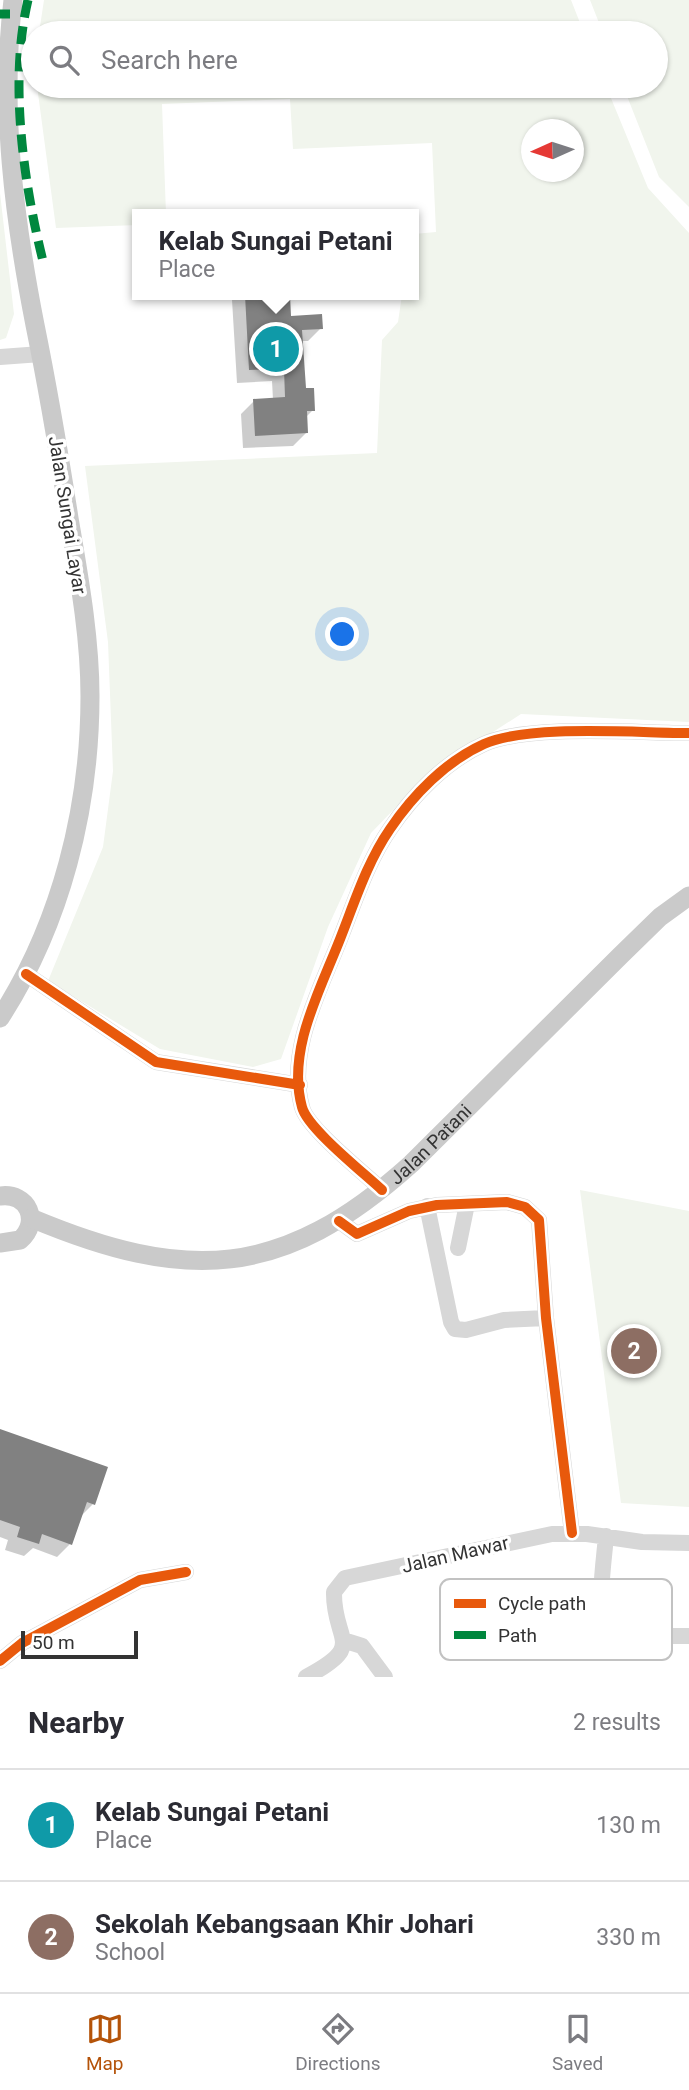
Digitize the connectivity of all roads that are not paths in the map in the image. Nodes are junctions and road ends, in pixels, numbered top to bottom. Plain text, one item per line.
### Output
1 (13, 0) edge
2 (41, 354) junction
3 (0, 357) edge
4 (689, 733) edge
5 (689, 896) edge
6 (26, 974) junction
7 (0, 1018) edge
8 (300, 1085) junction
9 (382, 1190) junction
10 (1, 1194) edge
11 (467, 1205) junction
12 (427, 1206) junction
13 (31, 1218) junction
14 (339, 1221) junction
15 (0, 1243) edge
16 (458, 1248) dead end
17 (546, 1318) junction
18 (572, 1533) junction
19 (606, 1536) junction
20 (689, 1543) edge
21 (186, 1572) dead end
22 (604, 1579) edge
23 (344, 1640) junction
24 (0, 1661) edge
25 (306, 1677) edge
26 (385, 1677) edge

1 - 2 main road, Jalan Sungai Layar
2 - 3 street
2 - 6 main road, Jalan Sungai Layar
4 - 8 street
5 - 9 main road, Jalan Patani
6 - 7 main road, Jalan Sungai Layar
6 - 8 street
8 - 9 street
9 - 14 main road, Jalan Patani
10 - 13 main road
11 - 12 street
11 - 16 street
11 - 17 street
12 - 14 street
12 - 17 street
13 - 14 main road, Jalan Patani
13 - 15 main road
17 - 18 street
18 - 19 street, Jalan Mawar
18 - 23 street, Jalan Mawar
19 - 20 street, Jalan Mawar
19 - 22 street
21 - 24 street
23 - 25 street
23 - 26 street

